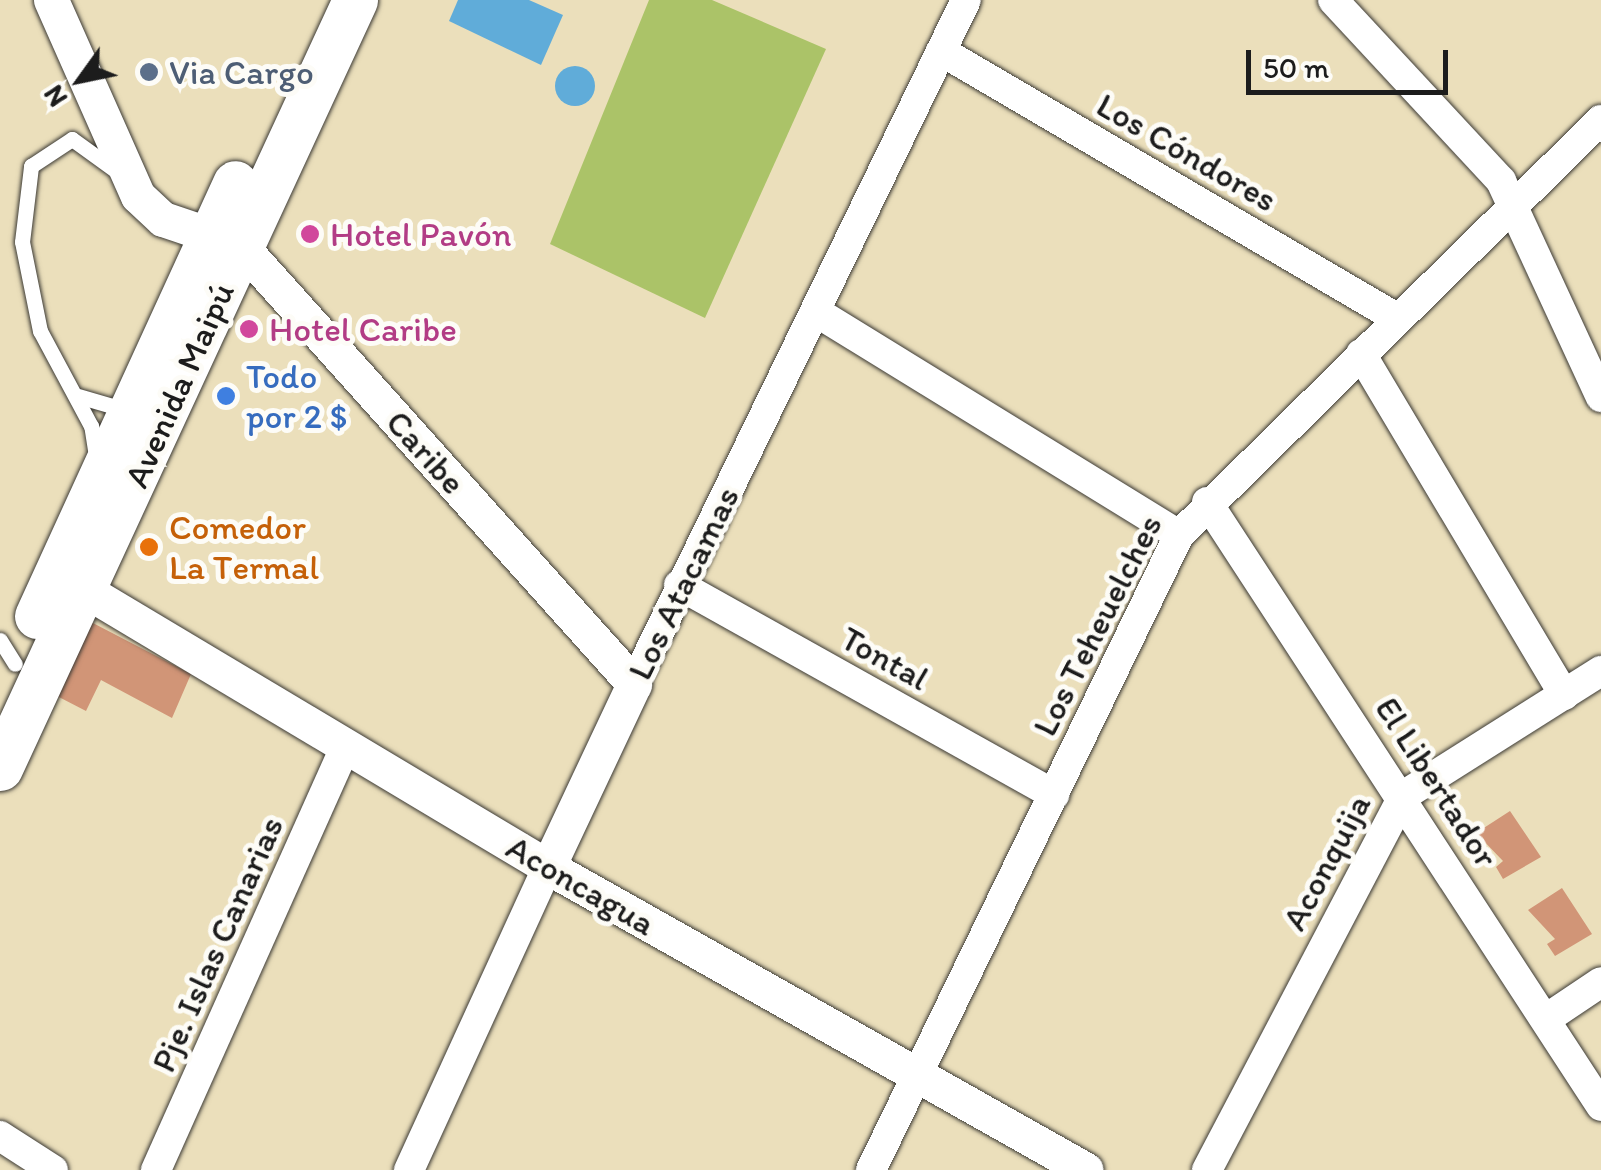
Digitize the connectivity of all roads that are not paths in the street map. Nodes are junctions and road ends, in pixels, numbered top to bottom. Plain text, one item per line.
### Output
1 (50, 0) edge
2 (320, 0) edge
3 (355, 0) edge
4 (966, 0) edge
5 (1333, 0) edge
6 (941, 52) junction
7 (1601, 120) edge
8 (122, 175) junction
9 (1510, 209) junction
10 (225, 240) junction
11 (818, 313) junction
12 (1395, 317) junction
13 (1361, 354) junction
14 (75, 393) junction
15 (1601, 397) edge
16 (174, 398) junction
17 (128, 409) junction
18 (94, 490) junction
19 (1207, 502) junction
20 (1179, 536) junction
21 (679, 585) junction
22 (84, 589) junction
23 (5, 667) edge
24 (1601, 672) edge
25 (634, 684) junction
26 (1564, 694) junction
27 (346, 748) junction
28 (0, 768) edge
29 (1054, 795) junction
30 (1403, 796) junction
31 (548, 866) junction
32 (1601, 982) edge
33 (1546, 1019) junction
34 (916, 1076) junction
35 (1601, 1106) edge
36 (0, 1136) edge
37 (53, 1170) edge
38 (156, 1170) edge
39 (410, 1170) edge
40 (871, 1170) edge
41 (1086, 1170) edge
42 (1207, 1170) edge

1 - 8 street
2 - 10 main road, Avenida Maipú
3 - 10 main road, Avenida Maipú
4 - 6 street, Los Atacamas
5 - 9 street
6 - 11 street, Los Atacamas
6 - 12 street, Los Cóndores
7 - 9 street, Los Teheuelches
8 - 10 street
8 - 14 lane
9 - 12 street, Los Teheuelches
9 - 15 street
10 - 16 main road, Avenida Maipú
10 - 17 main road, Avenida Maipú
10 - 25 street, Caribe
11 - 20 street
11 - 21 street, Los Atacamas
12 - 13 street, Los Teheuelches
13 - 19 street, Los Teheuelches
13 - 26 street
14 - 17 lane
14 - 18 lane
16 - 17 lane
16 - 22 main road, Avenida Maipú
17 - 18 main road, Avenida Maipú
18 - 23 main road, Avenida Maipú
19 - 20 street, Los Teheuelches
19 - 30 street, El Libertador
20 - 29 street, Los Teheuelches
21 - 25 street, Los Atacamas
21 - 29 street, Tontal
22 - 27 street, Aconcagua
22 - 28 main road, Avenida Maipú
24 - 26 street, Aconquija
25 - 31 street, Los Atacamas
26 - 30 street, Aconquija
27 - 31 street, Aconcagua
27 - 38 street, Pje. Islas Canarias
29 - 34 street, Los Teheuelches
30 - 33 street, El Libertador
30 - 42 street, Aconquija
31 - 34 street, Aconcagua
31 - 39 street, Los Atacamas
32 - 33 street
33 - 35 street, El Libertador
34 - 40 street, Los Teheuelches
34 - 41 street, Aconcagua
36 - 37 street

